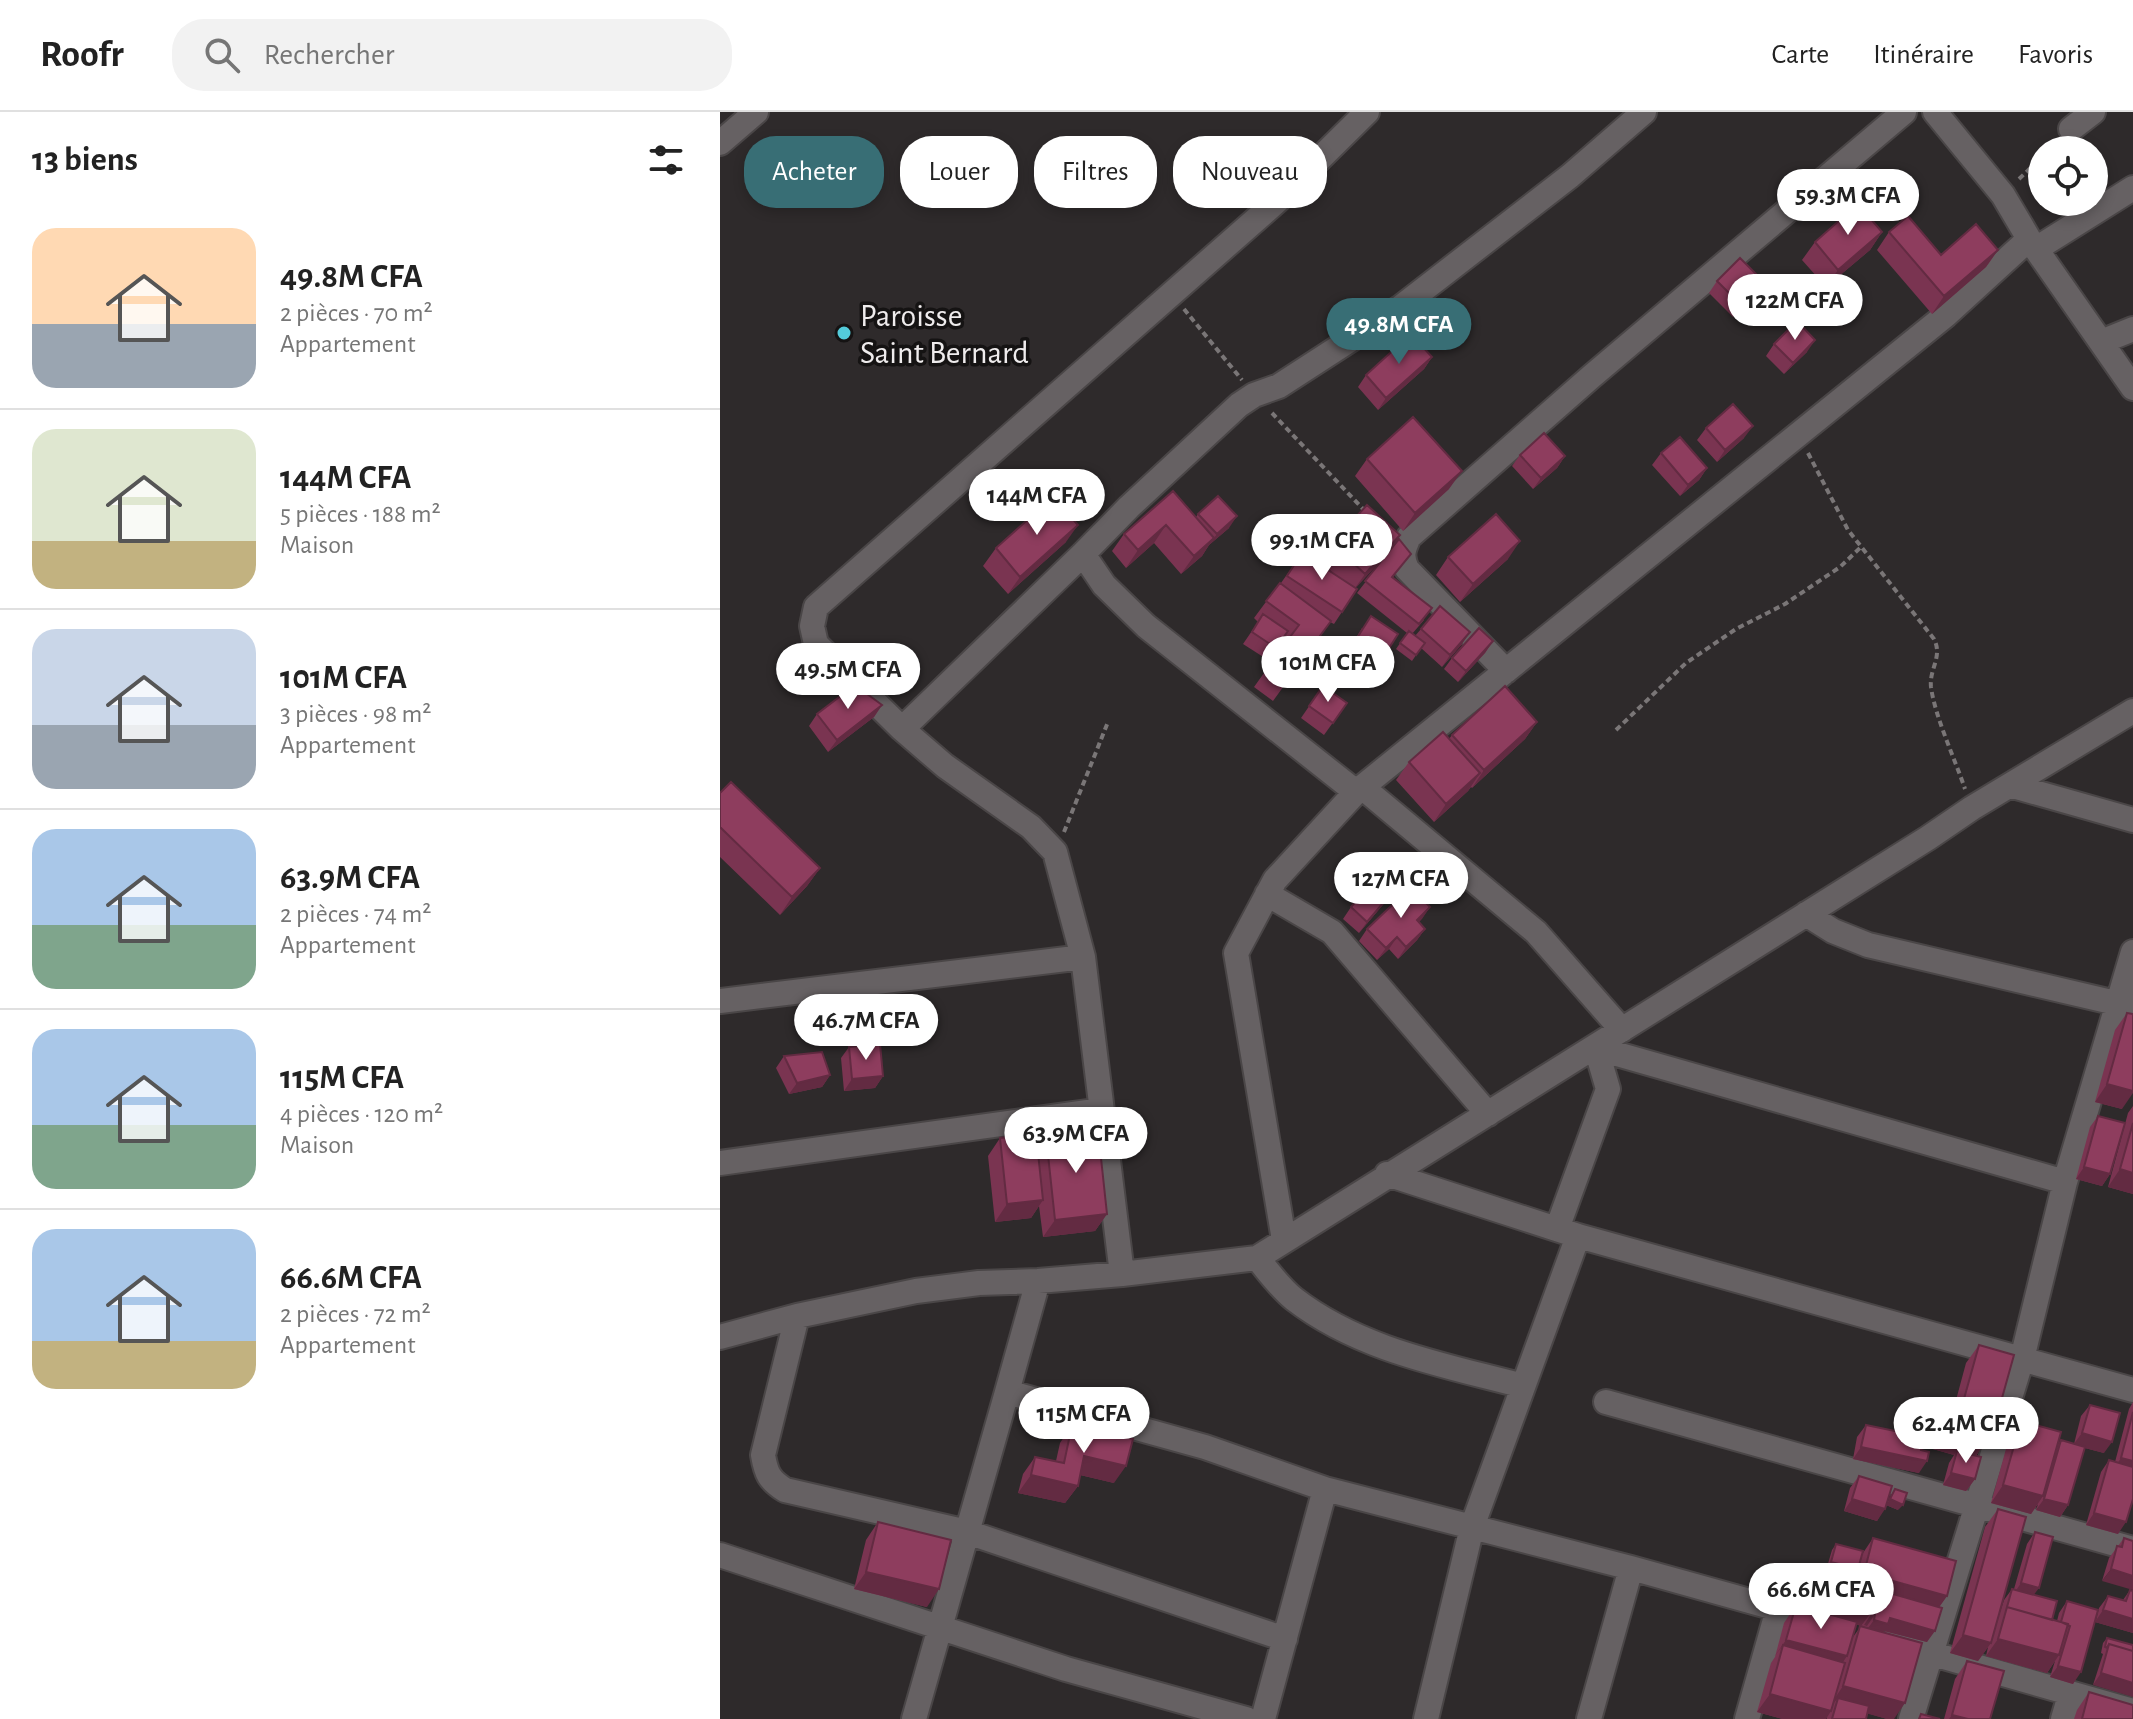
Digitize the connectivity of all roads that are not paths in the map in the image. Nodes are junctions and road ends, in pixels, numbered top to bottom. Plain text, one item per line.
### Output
1 (756, 112) edge
2 (1367, 112) edge
3 (1644, 112) edge
4 (1904, 112) edge
5 (1935, 112) edge
6 (2093, 112) edge
7 (2071, 129) dead end
8 (720, 143) edge
9 (2133, 188) edge
10 (2032, 244) junction
11 (2133, 329) edge
12 (2101, 342) junction
13 (2133, 388) edge
14 (1083, 554) junction
15 (1506, 671) junction
16 (2133, 711) edge
17 (902, 729) junction
18 (2013, 786) junction
19 (1359, 789) junction
20 (2133, 820) edge
21 (1267, 894) junction
22 (1806, 914) junction
23 (2133, 952) edge
24 (1083, 957) junction
25 (720, 1001) edge
26 (2126, 1005) edge
27 (1622, 1030) junction
28 (1596, 1048) junction
29 (1102, 1110) junction
30 (1488, 1114) junction
31 (720, 1163) edge
32 (1387, 1174) junction
33 (2065, 1182) junction
34 (1568, 1233) junction
35 (1284, 1240) junction
36 (1257, 1258) junction
37 (1122, 1274) junction
38 (1038, 1281) junction
39 (797, 1316) junction
40 (720, 1337) edge
41 (2022, 1359) junction
42 (1523, 1386) junction
43 (2133, 1390) edge
44 (1007, 1392) junction
45 (1606, 1402) dead end
46 (1325, 1489) junction
47 (1977, 1505) junction
48 (1472, 1527) junction
49 (967, 1532) junction
50 (2133, 1549) edge
51 (720, 1555) edge
52 (1631, 1568) junction
53 (1778, 1609) junction
54 (941, 1626) junction
55 (1839, 1626) edge
56 (1869, 1635) edge
57 (1285, 1639) junction
58 (1930, 1653) junction
59 (2070, 1695) junction
60 (2133, 1711) edge
61 (914, 1719) edge
62 (1246, 1719) edge
63 (1263, 1719) edge
64 (1426, 1719) edge
65 (1589, 1719) edge
66 (1747, 1719) edge
67 (1911, 1719) edge
68 (2063, 1719) edge

1 - 8 street
2 - 17 street
3 - 14 street
4 - 15 street
5 - 10 street
6 - 7 street
9 - 10 street
10 - 12 street
10 - 15 street
11 - 12 street
12 - 13 street
14 - 17 street
14 - 19 street
15 - 19 street
16 - 18 street
17 - 24 street
18 - 20 street
18 - 22 street
19 - 21 street
19 - 27 street
21 - 30 street
21 - 35 street
22 - 26 street
22 - 27 street
23 - 26 street
24 - 25 street
24 - 29 street
26 - 33 street
27 - 28 street
28 - 30 street
28 - 33 street
28 - 34 street
29 - 31 street
29 - 37 street
30 - 32 street
32 - 34 street
32 - 35 street
33 - 41 street
34 - 41 street
34 - 42 street
35 - 36 street
36 - 37 street
36 - 42 street
37 - 38 street
38 - 39 street
38 - 44 street
39 - 40 street
39 - 49 street
41 - 43 street
41 - 47 street
42 - 48 street
44 - 46 street
44 - 49 street
45 - 47 street
46 - 48 street
46 - 57 street
47 - 50 street
47 - 58 street
48 - 52 street
48 - 64 street
49 - 54 street
49 - 57 street
51 - 54 street
52 - 53 street
52 - 65 street
53 - 55 street
53 - 66 street
54 - 61 street
54 - 62 street
56 - 58 street
57 - 63 street
58 - 59 street
58 - 67 street
59 - 60 street
59 - 68 street

